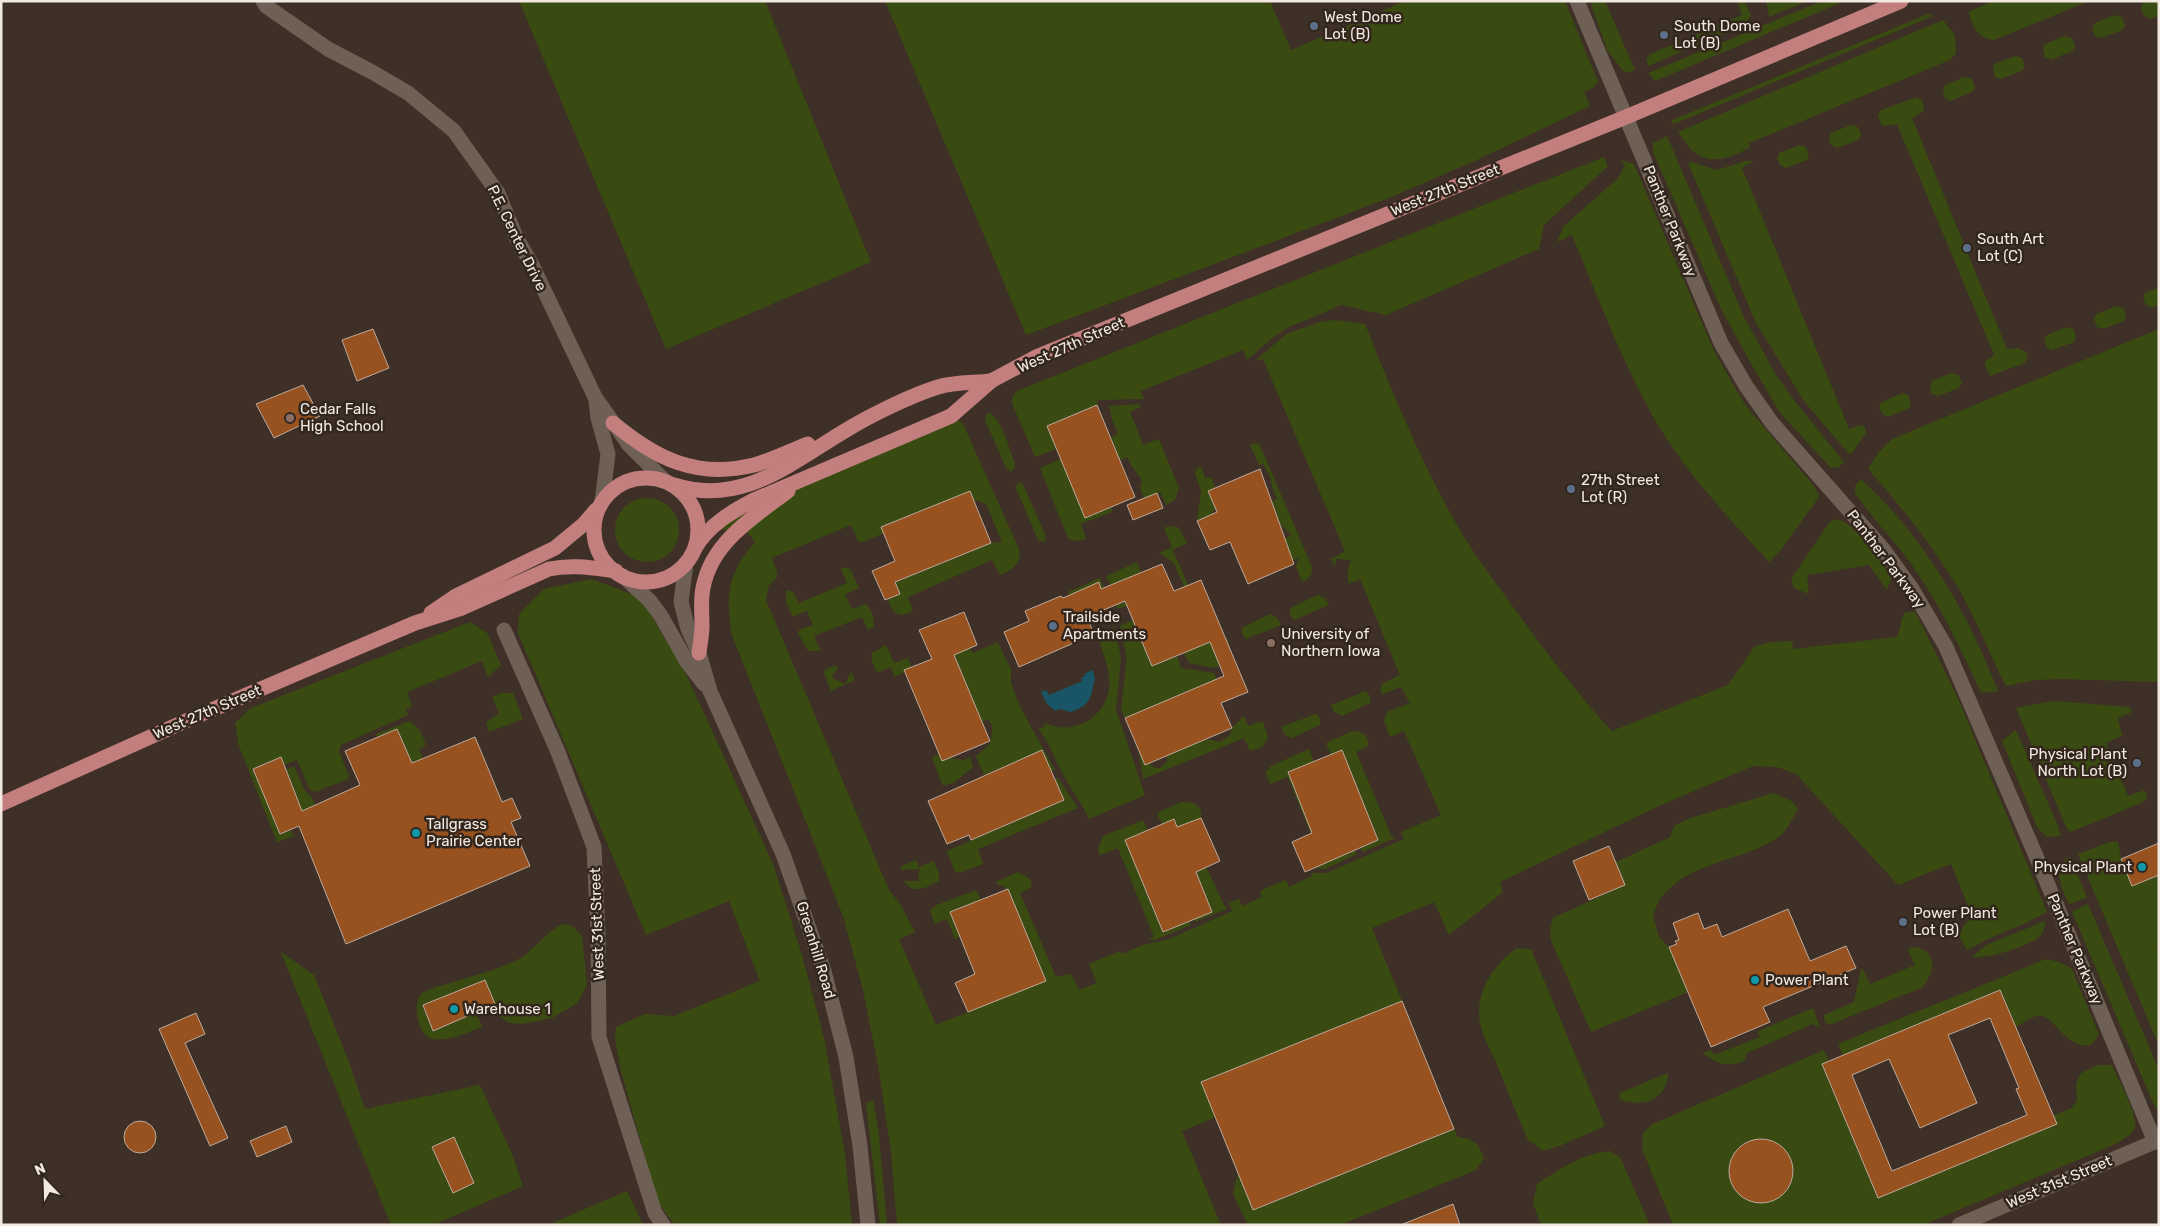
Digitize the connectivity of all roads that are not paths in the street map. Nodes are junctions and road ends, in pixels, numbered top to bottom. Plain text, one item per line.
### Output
1 (263, 1) edge
2 (1577, 1) edge
3 (1901, 1) edge
4 (1626, 117) junction
5 (991, 382) junction
6 (595, 397) junction
7 (613, 423) junction
8 (851, 427) junction
9 (804, 479) junction
10 (669, 483) junction
11 (601, 504) junction
12 (695, 548) junction
13 (686, 563) junction
14 (619, 574) junction
15 (415, 623) junction
16 (504, 630) dead end
17 (699, 653) junction
18 (710, 691) junction
19 (1, 804) edge
20 (2157, 1141) edge
21 (663, 1225) edge
22 (868, 1225) edge
23 (1958, 1225) edge

1 - 6 street, P.E. Center Drive
2 - 4 street, Panther Parkway
3 - 4 main road, West 27th Street
4 - 5 main road, West 27th Street
4 - 20 street, Panther Parkway
5 - 8 main road, West 27th Street
5 - 9 main road, West 27th Street
6 - 7 street, P.E. Center Drive
6 - 11 street, P.E. Center Drive
7 - 8 main road
7 - 10 street, P.E. Center Drive
8 - 10 main road, West 27th Street
9 - 12 main road, West 27th Street
9 - 17 main road
10 - 11 main road
10 - 12 main road
11 - 14 main road
11 - 15 main road, West 27th Street
12 - 13 main road
13 - 14 main road
13 - 17 street, Greenhill Road
14 - 15 main road, West 27th Street
14 - 18 street, Greenhill Road
15 - 19 main road, West 27th Street
16 - 21 street, West 31st Street
17 - 18 street, Greenhill Road
18 - 22 street, Greenhill Road
20 - 23 street, West 31st Street

